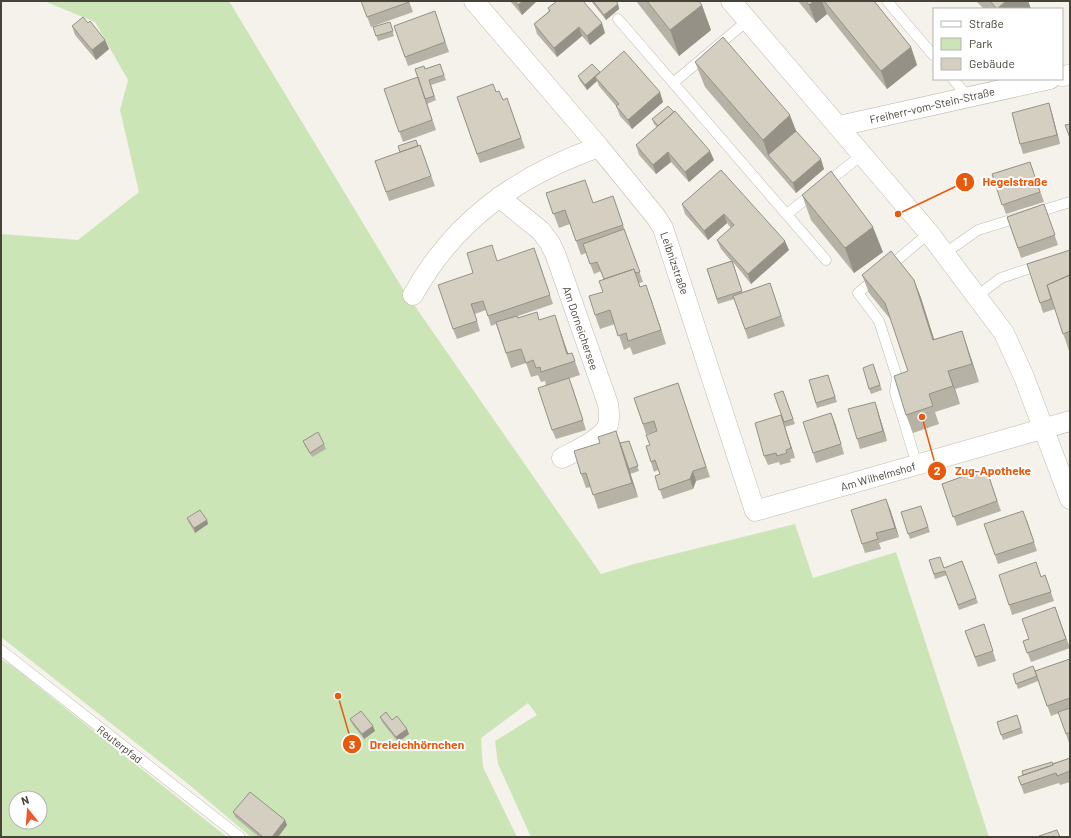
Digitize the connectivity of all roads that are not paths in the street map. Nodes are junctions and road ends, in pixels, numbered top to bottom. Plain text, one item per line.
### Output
1 (474, 1) edge
2 (731, 1) edge
3 (887, 1) edge
4 (618, 20) dead end
5 (747, 21) junction
6 (933, 55) edge
7 (955, 80) edge
8 (1045, 80) edge
9 (673, 83) junction
10 (968, 96) junction
11 (839, 126) junction
12 (599, 147) junction
13 (863, 154) junction
14 (499, 197) junction
15 (1070, 202) edge
16 (787, 214) junction
17 (929, 233) junction
18 (945, 254) junction
19 (826, 260) dead end
20 (1048, 262) edge
21 (413, 295) dead end
22 (977, 296) junction
23 (1070, 421) edge
24 (1045, 429) junction
25 (562, 458) dead end
26 (917, 464) junction
27 (1070, 499) edge
28 (755, 511) joint
29 (1, 650) edge
30 (240, 837) edge

1 - 12 street, Leibnizstraße
2 - 5 street
3 - 6 lane
4 - 9 lane
5 - 9 lane
5 - 11 street
7 - 10 lane
8 - 10 street, Freiherr-vom-Stein-Straße
9 - 16 lane
10 - 11 street, Freiherr-vom-Stein-Straße
11 - 13 street
12 - 14 street
12 - 28 street, Leibnizstraße
13 - 16 lane
13 - 17 street
14 - 21 street
14 - 25 street, Am Dorneichersee
15 - 18 lane
16 - 19 lane
17 - 18 street
17 - 26 lane
18 - 22 street
20 - 22 lane
22 - 24 street
23 - 24 street, Am Wilhelmshof
24 - 26 street, Am Wilhelmshof
24 - 27 street
26 - 28 street, Am Wilhelmshof
29 - 30 lane, Reuterpfad

